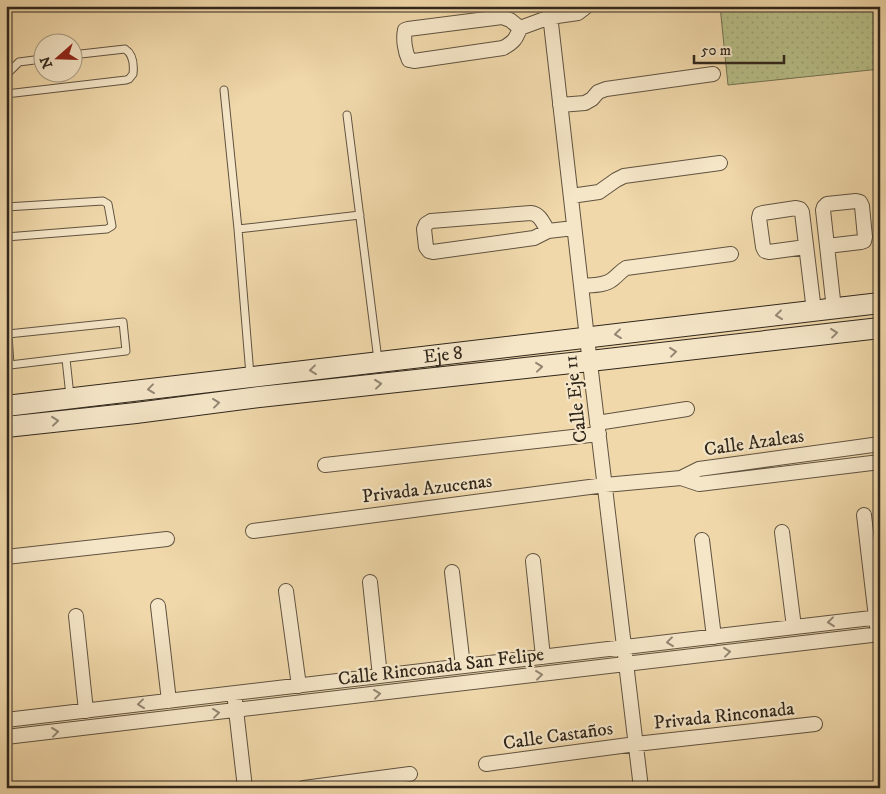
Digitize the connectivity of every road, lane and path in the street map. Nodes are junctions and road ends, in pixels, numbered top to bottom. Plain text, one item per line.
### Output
1 (587, 6) edge
2 (550, 12) edge
3 (520, 28) junction
4 (82, 54) edge
5 (32, 60) edge
6 (6, 74) edge
7 (713, 74) dead end
8 (224, 90) dead end
9 (6, 94) edge
10 (560, 105) junction
11 (347, 115) dead end
12 (720, 163) dead end
13 (571, 196) junction
14 (6, 207) edge
15 (360, 215) junction
16 (574, 228) junction
17 (238, 229) junction
18 (548, 231) junction
19 (6, 237) edge
20 (827, 246) junction
21 (806, 247) junction
22 (731, 254) dead end
23 (581, 286) junction
24 (880, 303) edge
25 (834, 308) junction
26 (814, 311) junction
27 (880, 328) edge
28 (587, 338) junction
29 (66, 358) junction
30 (590, 361) junction
31 (378, 362) junction
32 (250, 377) junction
33 (70, 398) junction
34 (6, 406) edge
35 (687, 409) dead end
36 (6, 426) edge
37 (598, 429) junction
38 (880, 444) edge
39 (880, 462) edge
40 (325, 465) dead end
41 (681, 478) junction
42 (605, 485) junction
43 (864, 515) dead end
44 (253, 531) dead end
45 (782, 532) dead end
46 (167, 539) dead end
47 (702, 540) dead end
48 (6, 557) edge
49 (533, 561) dead end
50 (452, 572) dead end
51 (370, 582) dead end
52 (286, 591) dead end
53 (158, 606) dead end
54 (76, 616) dead end
55 (878, 617) edge
56 (794, 627) junction
57 (879, 634) edge
58 (714, 637) junction
59 (624, 647) junction
60 (544, 657) junction
61 (626, 664) junction
62 (463, 666) junction
63 (380, 676) junction
64 (299, 686) junction
65 (234, 693) junction
66 (169, 701) junction
67 (236, 710) junction
68 (86, 711) junction
69 (6, 720) edge
70 (815, 724) dead end
71 (6, 737) edge
72 (636, 744) junction
73 (486, 764) dead end
74 (410, 774) dead end
75 (245, 788) edge
76 (304, 788) edge
77 (641, 788) edge

1 - 2 street
2 - 3 street
2 - 10 street, Calle Eje 11
3 - 3 street
4 - 9 lane
5 - 6 lane
7 - 10 street
8 - 17 lane
10 - 13 street, Calle Eje 11
11 - 15 lane
12 - 13 street
13 - 16 street, Calle Eje 11
14 - 19 lane
15 - 17 lane
15 - 31 lane
16 - 18 street
16 - 23 street, Calle Eje 11
17 - 32 lane
18 - 18 street
20 - 20 street
20 - 25 street
21 - 21 street
21 - 26 street
22 - 23 street
23 - 28 street, Calle Eje 11
24 - 25 main road, Eje 8
25 - 26 main road, Eje 8
26 -> 28 main road, Eje 8
30 -> 27 main road, Eje 8
28 - 30 street, Calle Eje 11
28 - 31 main road, Eje 8
29 - 29 lane
29 - 33 lane
36 -> 30 main road, Eje 8
30 - 37 street, Calle Eje 11
31 -> 32 main road, Eje 8
32 -> 33 main road, Eje 8
33 - 34 main road, Eje 8
35 - 37 street
37 - 40 street
37 - 42 street, Calle Eje 11
38 - 41 street, Calle Azaleas
39 - 41 street
41 - 42 street, Calle Azaleas
42 - 44 street, Privada Azucenas
42 - 59 street, Calle Eje 11
43 - 55 street
45 - 56 street
46 - 48 street
47 - 58 street
49 - 60 street
50 - 62 street
51 - 63 street
52 - 64 street
53 - 66 street
54 - 68 street
55 -> 56 street, Calle Rinconada San Felipe
55 - 57 street
56 - 58 street, Calle Rinconada San Felipe
61 -> 57 street, Calle Rinconada San Felipe
58 -> 59 street, Calle Rinconada San Felipe
59 - 60 street, Calle Rinconada San Felipe
59 - 61 street, Calle Eje 11
60 - 62 street, Calle Rinconada San Felipe
67 -> 61 street, Calle Rinconada San Felipe
61 - 72 street, Calle Eje 11
62 - 63 street, Calle Rinconada San Felipe
63 - 64 street, Calle Rinconada San Felipe
64 - 65 street, Calle Rinconada San Felipe
65 - 66 street, Calle Rinconada San Felipe
65 - 67 street
66 -> 68 street, Calle Rinconada San Felipe
71 -> 67 street, Calle Rinconada San Felipe
67 - 75 street
68 - 69 street, Calle Rinconada San Felipe
70 - 72 street, Privada Rinconada
72 - 73 street, Calle Castaños
72 - 77 street, Calle Eje 11
74 - 76 street

